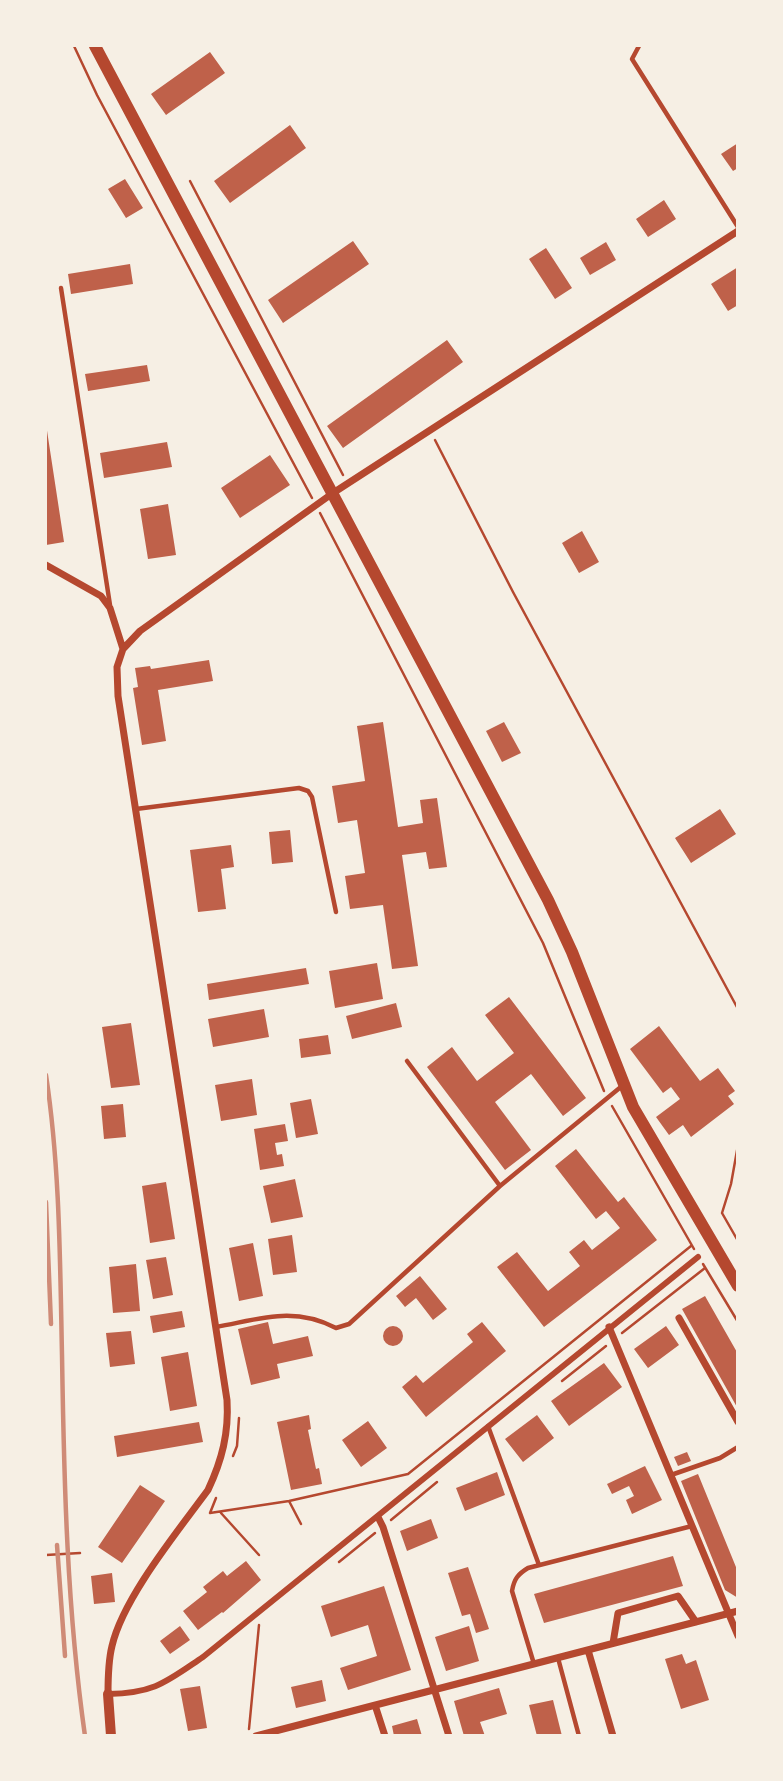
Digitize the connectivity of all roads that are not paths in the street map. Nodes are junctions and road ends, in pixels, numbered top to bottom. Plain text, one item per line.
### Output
1 (95, 46) edge
2 (639, 46) edge
3 (737, 229) edge
4 (61, 288) dead end
5 (333, 493) junction
6 (46, 565) edge
7 (110, 608) junction
8 (123, 649) junction
9 (136, 809) junction
10 (335, 912) dead end
11 (407, 1061) dead end
12 (623, 1085) junction
13 (500, 1186) junction
14 (698, 1257) dead end
15 (737, 1286) edge
16 (679, 1318) dead end
17 (216, 1327) junction
18 (609, 1327) junction
19 (737, 1422) edge
20 (488, 1425) junction
21 (737, 1447) edge
22 (671, 1475) junction
23 (378, 1517) junction
24 (693, 1525) junction
25 (539, 1565) junction
26 (737, 1611) edge
27 (729, 1614) junction
28 (696, 1622) junction
29 (737, 1636) edge
30 (613, 1643) junction
31 (588, 1650) junction
32 (558, 1657) junction
33 (534, 1664) junction
34 (434, 1689) junction
35 (108, 1694) junction
36 (375, 1705) junction
37 (111, 1735) edge
38 (256, 1735) edge
39 (385, 1735) edge
40 (449, 1735) edge
41 (579, 1735) edge
42 (613, 1735) edge

1 - 5 main road
2 - 3 lane
3 - 5 street
4 - 7 lane
5 - 8 street
5 - 12 main road
6 - 7 street
7 - 8 street
8 - 9 street
9 - 10 lane
9 - 17 street
11 - 13 lane
12 - 13 lane
12 - 15 main road
13 - 17 lane
14 - 18 street
16 - 19 street
17 - 35 street
18 - 20 street
18 - 22 street
20 - 23 street
20 - 25 lane
21 - 22 lane
22 - 24 street
23 - 34 street
23 - 35 street
24 - 25 lane
24 - 27 street
25 - 33 lane
26 - 27 street
27 - 28 street
27 - 29 street
28 - 30 street
28 - 30 street
30 - 31 street
31 - 32 street
31 - 42 street
32 - 33 street
32 - 41 lane
33 - 34 street
34 - 36 street
34 - 40 street
35 - 37 street
36 - 38 street
36 - 39 street

